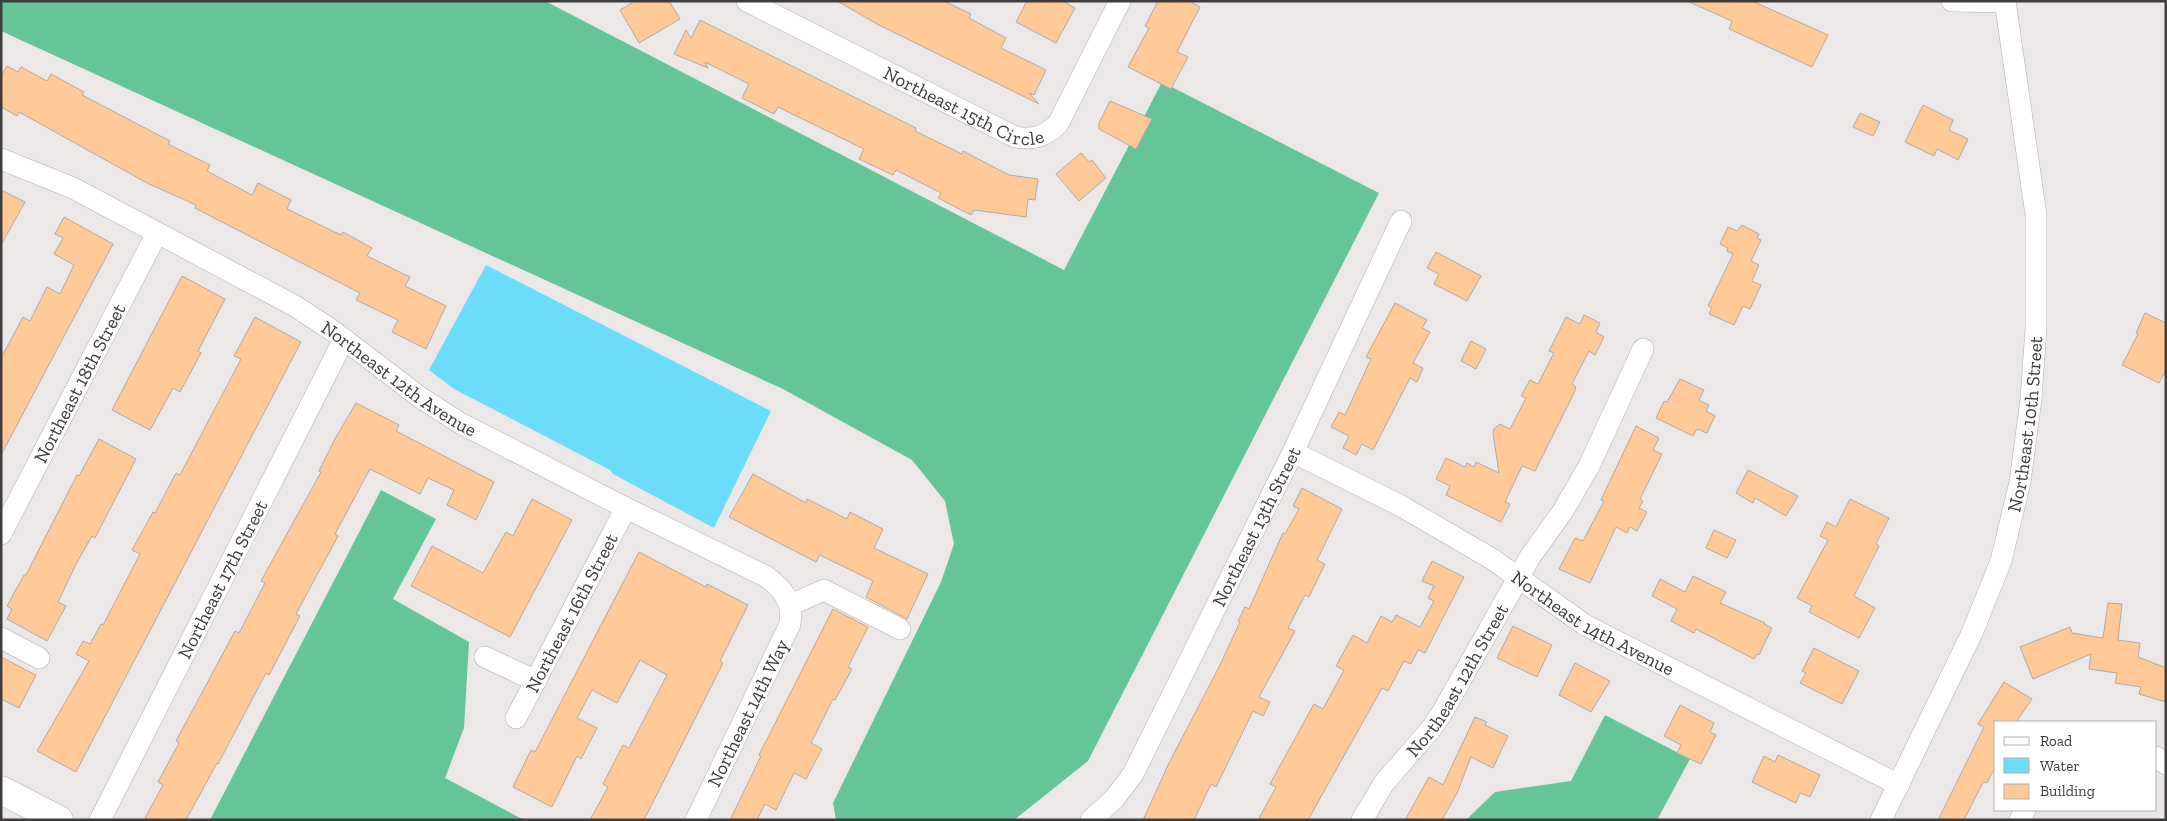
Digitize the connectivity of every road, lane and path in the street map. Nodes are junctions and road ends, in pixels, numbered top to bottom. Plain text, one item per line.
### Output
1 (747, 1) edge
2 (1120, 1) edge
3 (1952, 1) edge
4 (2005, 2) edge
5 (1, 159) edge
6 (1401, 221) dead end
7 (157, 233) junction
8 (344, 340) junction
9 (1643, 350) dead end
10 (1293, 452) junction
11 (626, 508) junction
12 (1, 534) edge
13 (1518, 579) junction
14 (790, 605) junction
15 (900, 630) dead end
16 (1, 638) edge
17 (485, 657) dead end
18 (39, 658) dead end
19 (536, 682) junction
20 (516, 718) dead end
21 (1898, 784) junction
22 (1, 790) edge
23 (59, 820) edge
24 (100, 820) edge
25 (696, 820) edge
26 (1091, 820) edge
27 (1362, 820) edge
28 (1881, 820) edge

1 - 2 street, Northeast 15th Circle
3 - 4 street
4 - 21 street, Northeast 10th Street
5 - 7 street, Northeast 12th Avenue
6 - 10 street, Northeast 13th Street
7 - 8 street, Northeast 12th Avenue
7 - 12 street, Northeast 18th Street
8 - 11 street, Northeast 12th Avenue
8 - 24 street, Northeast 17th Street
9 - 13 street, Northeast 12th Street
10 - 13 street, Northeast 14th Avenue
10 - 26 street, Northeast 13th Street
11 - 14 street, Northeast 12th Avenue
11 - 19 street, Northeast 16th Street
13 - 21 street, Northeast 14th Avenue
13 - 27 street, Northeast 12th Street
14 - 15 street
14 - 25 street, Northeast 14th Way
16 - 18 street
17 - 19 street
19 - 20 street, Northeast 16th Street
21 - 28 street, Northeast 10th Street
22 - 23 main road

